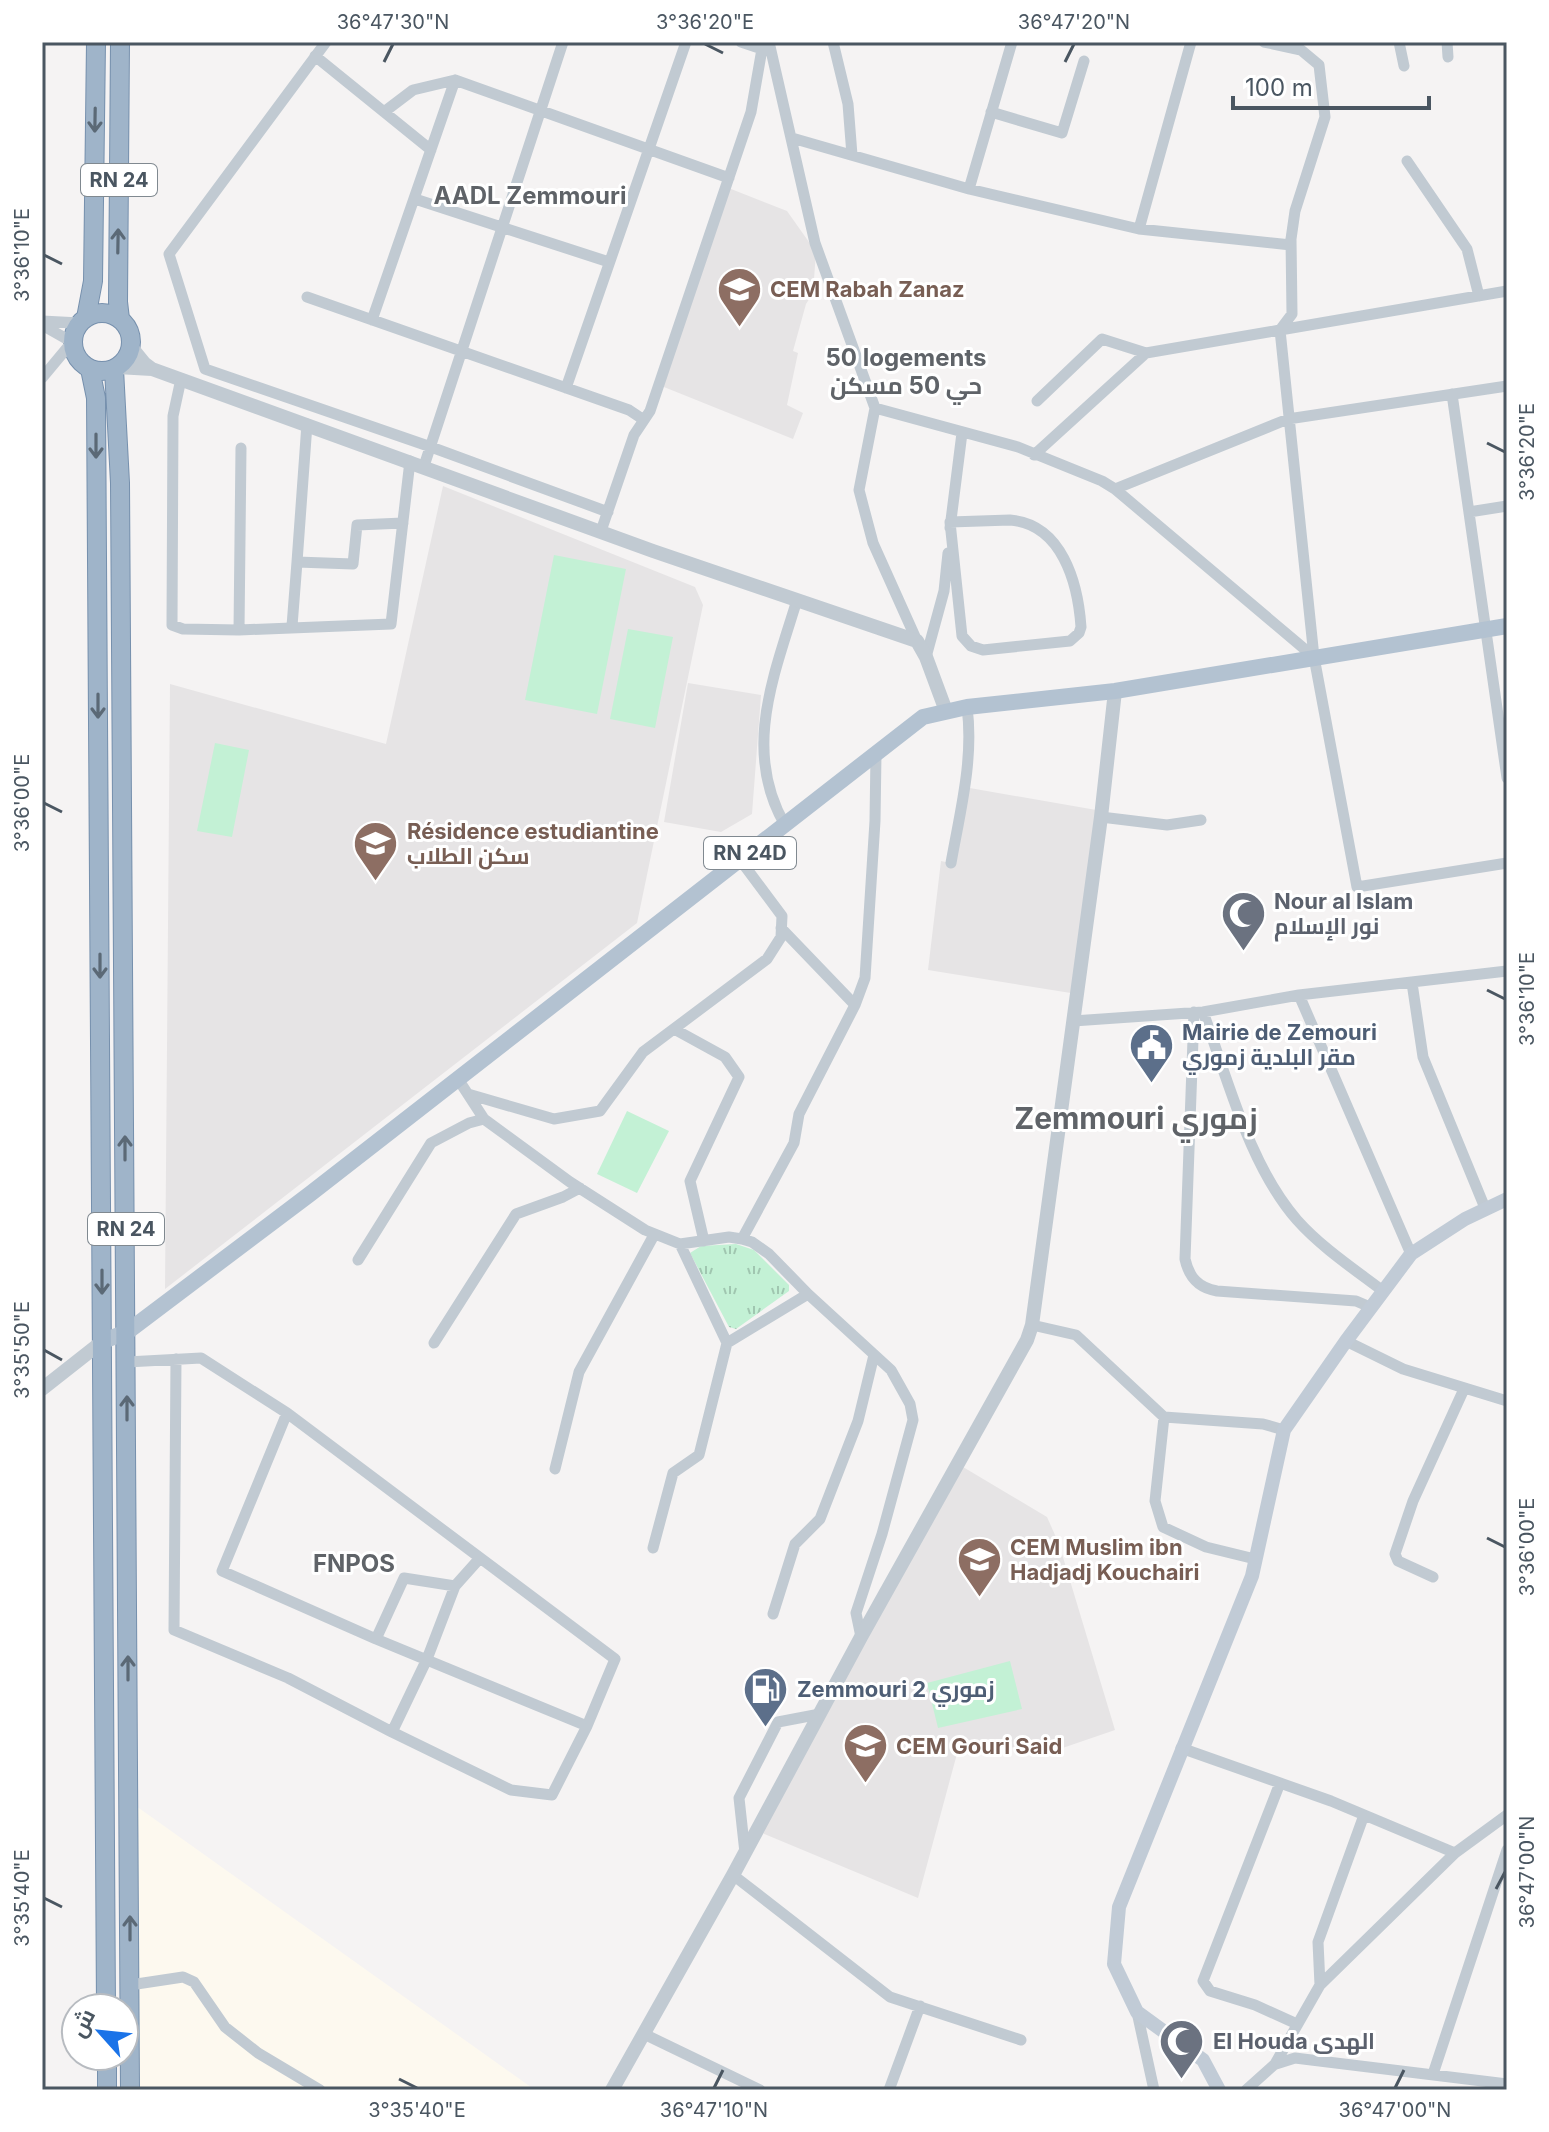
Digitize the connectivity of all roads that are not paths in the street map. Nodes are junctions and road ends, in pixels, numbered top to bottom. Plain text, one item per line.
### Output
1 (96, 42) edge
2 (120, 42) edge
3 (326, 42) edge
4 (563, 42) edge
5 (686, 42) edge
6 (741, 42) edge
7 (833, 42) edge
8 (1012, 42) edge
9 (1191, 42) edge
10 (1264, 42) edge
11 (1399, 42) edge
12 (1447, 42) edge
13 (767, 47) edge
14 (315, 56) junction
15 (1448, 57) dead end
16 (1084, 61) dead end
17 (1404, 66) dead end
18 (455, 80) junction
19 (540, 111) junction
20 (384, 112) junction
21 (991, 112) junction
22 (792, 138) junction
23 (431, 150) junction
24 (648, 150) junction
25 (852, 155) junction
26 (1407, 161) dead end
27 (729, 178) junction
28 (969, 189) junction
29 (415, 199) junction
30 (503, 227) junction
31 (1139, 229) junction
32 (1291, 245) junction
33 (609, 262) junction
34 (1507, 291) edge
35 (1479, 296) junction
36 (307, 297) dead end
37 (120, 319) junction
38 (83, 320) junction
39 (372, 320) junction
40 (42, 323) edge
41 (1280, 330) junction
42 (72, 342) junction
43 (131, 347) junction
44 (462, 352) junction
45 (1146, 353) junction
46 (115, 368) junction
47 (90, 369) junction
48 (152, 369) junction
49 (42, 378) edge
50 (181, 379) junction
51 (1507, 386) edge
52 (566, 388) junction
53 (1452, 394) junction
54 (1037, 401) dead end
55 (875, 408) junction
56 (1288, 419) junction
57 (644, 420) junction
58 (307, 424) junction
59 (962, 433) junction
60 (431, 447) junction
61 (241, 448) dead end
62 (1034, 455) junction
63 (417, 463) junction
64 (1115, 489) junction
65 (1507, 506) edge
66 (608, 512) junction
67 (1469, 512) junction
68 (950, 522) junction
69 (403, 523) junction
70 (601, 531) junction
71 (297, 562) junction
72 (797, 600) junction
73 (292, 626) junction
74 (1507, 626) edge
75 (1486, 629) junction
76 (239, 630) junction
77 (917, 641) junction
78 (926, 657) junction
79 (1314, 657) junction
80 (1115, 691) junction
81 (967, 707) junction
82 (946, 711) junction
83 (876, 754) junction
84 (1507, 778) edge
85 (1101, 817) junction
86 (1201, 820) dead end
87 (785, 825) junction
88 (741, 861) junction
89 (951, 863) dead end
90 (1507, 863) edge
91 (781, 928) junction
92 (1507, 971) edge
93 (1412, 983) junction
94 (1299, 995) junction
95 (855, 1005) junction
96 (1198, 1012) junction
97 (1073, 1021) junction
98 (674, 1029) junction
99 (458, 1079) junction
100 (468, 1094) junction
101 (484, 1119) junction
102 (580, 1188) junction
103 (1507, 1199) edge
104 (1485, 1208) junction
105 (654, 1235) junction
106 (742, 1239) junction
107 (704, 1241) junction
108 (680, 1244) junction
109 (1411, 1254) junction
110 (358, 1260) dead end
111 (1383, 1291) junction
112 (808, 1294) junction
113 (1370, 1307) junction
114 (1032, 1325) junction
115 (127, 1332) junction
116 (103, 1341) junction
117 (1346, 1341) junction
118 (434, 1343) dead end
119 (727, 1343) junction
120 (874, 1355) junction
121 (176, 1359) junction
122 (127, 1362) junction
123 (42, 1389) edge
124 (1464, 1389) junction
125 (1507, 1401) edge
126 (287, 1413) junction
127 (1164, 1417) junction
128 (1284, 1430) junction
129 (555, 1469) dead end
130 (653, 1548) dead end
131 (480, 1558) junction
132 (1255, 1559) junction
133 (1433, 1577) dead end
134 (455, 1586) junction
135 (773, 1614) dead end
136 (861, 1637) junction
137 (376, 1639) junction
138 (427, 1659) junction
139 (820, 1714) junction
140 (587, 1726) junction
141 (392, 1732) junction
142 (1181, 1748) junction
143 (1280, 1783) junction
144 (1364, 1815) junction
145 (1507, 1815) edge
146 (1507, 1850) edge
147 (745, 1853) junction
148 (1455, 1853) junction
149 (733, 1875) junction
150 (130, 1985) junction
151 (1320, 1985) junction
152 (106, 1992) edge
153 (920, 2006) junction
154 (1137, 2012) junction
155 (1297, 2024) junction
156 (644, 2034) junction
157 (1021, 2040) dead end
158 (1275, 2064) junction
159 (1433, 2074) junction
160 (1507, 2084) edge
161 (740, 2086) edge
162 (130, 2090) edge
163 (320, 2090) edge
164 (612, 2090) edge
165 (760, 2090) edge
166 (889, 2090) edge
167 (1154, 2090) edge
168 (1219, 2090) edge
169 (1246, 2090) edge

1 -> 38 highway, RN 24
37 -> 2 highway, RN 24
3 - 14 street
4 - 19 street
5 - 24 street
6 - 13 street
7 - 25 street
8 - 21 street
9 - 31 street
10 - 32 street
11 - 17 street
12 - 15 street
13 - 22 street
13 - 27 street
14 - 20 street
14 - 60 street
16 - 21 street
18 - 19 street
18 - 20 street
18 - 23 street
19 - 24 street
19 - 30 street
20 - 23 street
21 - 28 street
22 - 25 street
22 - 55 street
23 - 29 street
24 - 27 street
24 - 33 street
25 - 28 street
26 - 35 street
27 - 57 street
28 - 31 street
29 - 30 street
29 - 39 street
30 - 33 street
30 - 44 street
31 - 32 street
32 - 41 street
33 - 52 street
34 - 35 street
35 - 41 street
36 - 39 street
37 - 38 highway
37 - 43 highway
38 - 40 street
38 - 42 highway
39 - 44 street
40 - 42 street
41 - 45 street
41 - 56 street
42 - 47 highway
42 - 49 street
43 - 46 highway
43 - 48 street
44 - 52 street
44 - 60 street
45 - 54 street
45 - 62 street
46 - 47 highway
46 - 48 street
115 -> 46 highway, RN 24
47 -> 116 highway, RN 24
48 - 50 street
50 - 58 street
50 - 76 street
51 - 53 street
52 - 57 street
53 - 56 street
53 - 67 street
55 - 59 street
55 - 77 street
56 - 64 street
56 - 79 street
57 - 66 street
58 - 63 street
58 - 71 street
59 - 62 street
59 - 68 street
60 - 63 street
60 - 66 street
61 - 76 street
62 - 64 street
63 - 69 street
63 - 70 street
64 - 79 street
65 - 67 street
66 - 70 street
67 - 75 street
68 - 68 street
68 - 78 street
69 - 71 street
69 - 73 street
70 - 72 street
71 - 73 street
72 - 77 street
72 - 87 street
73 - 76 street
74 - 75 main road, RN 24D
75 - 79 main road, RN 24D
75 - 84 street
77 - 78 street
78 - 82 street
79 - 80 main road, RN 24D
79 - 90 street
80 - 81 main road, RN 24D
80 - 85 street
81 - 82 main road, RN 24D
81 - 89 street
82 - 83 main road, RN 24D
83 - 87 main road, RN 24D
83 - 95 street
85 - 86 street
85 - 97 street
87 - 88 main road, RN 24D
88 - 91 street
88 - 99 main road, RN 24D
91 - 95 street
91 - 98 street
92 - 93 street
93 - 94 street
93 - 104 street
94 - 96 street
94 - 109 street
95 - 106 street
96 - 97 street
96 - 111 street
96 - 113 street
97 - 114 street
98 - 100 street
98 - 107 street
99 - 100 street
99 - 115 main road, RN 24D
100 - 101 street
101 - 102 street
101 - 110 street
102 - 105 street
102 - 118 street
103 - 104 main road
104 - 109 main road
105 - 108 street
105 - 129 street
106 - 107 street
106 - 112 street
107 - 108 street
108 - 119 street
109 - 111 main road
111 - 113 main road
112 - 119 street
112 - 120 street
113 - 117 main road
114 - 127 street
114 - 136 street
115 - 116 main road, RN 24D
115 - 122 highway, RN 24
116 - 123 street
116 - 152 highway, RN 24
117 - 124 street
117 - 128 main road
119 - 130 street
120 - 135 street
120 - 136 street
121 - 122 street
121 - 126 street
121 - 141 street
150 -> 122 highway, RN 24
124 - 125 street
124 - 133 street
126 - 131 street
126 - 137 street
127 - 128 street
127 - 132 street
128 - 132 main road
131 - 134 street
131 - 140 street
132 - 142 main road
134 - 137 street
134 - 138 street
136 - 139 street
137 - 138 street
138 - 140 street
138 - 141 street
139 - 147 street
139 - 147 street
140 - 141 street
142 - 143 street
142 - 154 main road
143 - 144 street
143 - 155 street
144 - 148 street
144 - 151 street
145 - 148 street
146 - 159 street
147 - 149 street
148 - 151 street
149 - 153 street
149 - 156 street
150 - 162 highway, RN 24
150 - 163 street
151 - 155 street
153 - 157 street
153 - 166 street
154 - 167 street
154 - 168 main road
155 - 158 street
156 - 161 street
156 - 164 street
158 - 159 street
158 - 169 street
159 - 160 street
161 - 165 street

